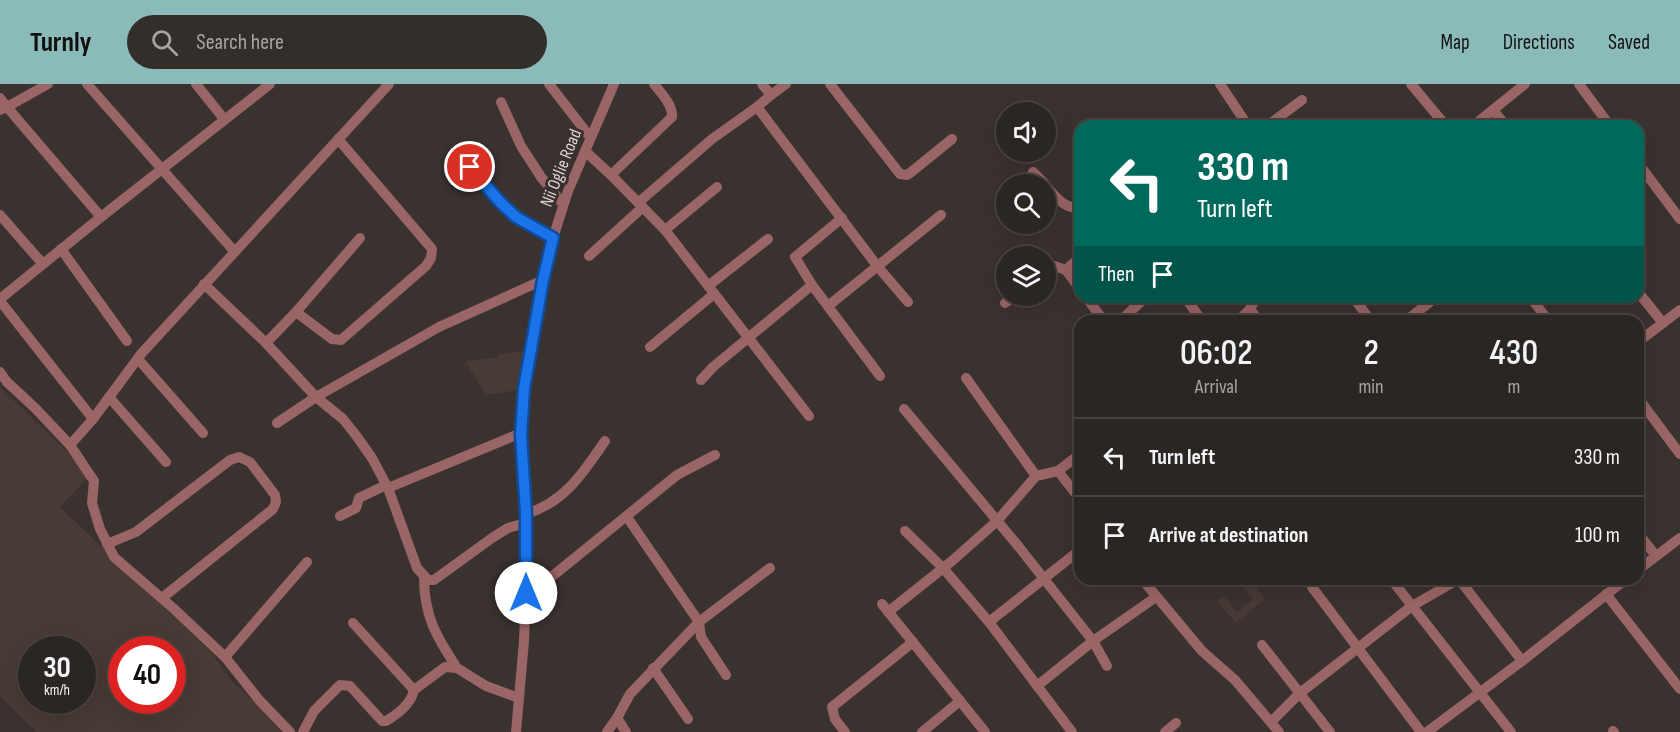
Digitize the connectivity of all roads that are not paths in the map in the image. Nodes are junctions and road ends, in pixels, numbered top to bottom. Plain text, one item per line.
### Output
1 (48, 84) edge
2 (87, 84) edge
3 (196, 84) edge
4 (270, 84) edge
5 (389, 84) edge
6 (549, 84) edge
7 (614, 84) edge
8 (654, 84) edge
9 (762, 84) edge
10 (786, 84) edge
11 (830, 84) edge
12 (1220, 84) edge
13 (1411, 84) edge
14 (1525, 84) edge
15 (1579, 84) edge
16 (1510, 89) edge
17 (771, 95) junction
18 (1302, 100) dead end
19 (501, 102) dead end
20 (2, 105) edge
21 (757, 107) junction
22 (1493, 110) junction
23 (224, 119) junction
24 (1244, 120) edge
25 (1275, 120) edge
26 (1441, 120) edge
27 (1480, 120) edge
28 (1501, 120) edge
29 (1606, 120) edge
30 (591, 136) junction
31 (338, 139) junction
32 (952, 139) dead end
33 (585, 151) junction
34 (470, 167) dead end
35 (161, 168) junction
36 (1644, 171) edge
37 (611, 175) junction
38 (717, 187) dead end
39 (1056, 196) edge
40 (563, 204) junction
41 (641, 204) junction
42 (1074, 208) edge
43 (0, 215) edge
44 (940, 215) dead end
45 (100, 217) junction
46 (842, 218) junction
47 (1680, 219) edge
48 (665, 230) junction
49 (360, 238) dead end
50 (553, 238) junction
51 (768, 239) dead end
52 (61, 249) junction
53 (234, 251) junction
54 (589, 256) dead end
55 (42, 263) junction
56 (1074, 263) edge
57 (879, 267) junction
58 (1056, 267) edge
59 (1066, 270) junction
60 (543, 280) junction
61 (1074, 281) edge
62 (204, 284) junction
63 (812, 285) junction
64 (711, 290) junction
65 (1644, 299) edge
66 (0, 300) edge
67 (908, 302) dead end
68 (1140, 303) edge
69 (1254, 303) edge
70 (1428, 303) edge
71 (828, 306) junction
72 (1250, 309) junction
73 (296, 312) junction
74 (1679, 313) edge
75 (1126, 315) edge
76 (1244, 315) edge
77 (1254, 315) edge
78 (1414, 315) edge
79 (1663, 323) junction
80 (748, 337) junction
81 (1644, 337) edge
82 (127, 341) dead end
83 (266, 343) junction
84 (650, 347) dead end
85 (138, 358) junction
86 (0, 372) edge
87 (880, 376) dead end
88 (966, 378) dead end
89 (701, 380) dead end
90 (109, 397) junction
91 (316, 397) junction
92 (1644, 406) edge
93 (904, 409) dead end
94 (809, 416) dead end
95 (93, 419) junction
96 (277, 423) dead end
97 (203, 433) dead end
98 (521, 434) junction
99 (605, 441) dead end
100 (70, 445) junction
101 (715, 454) dead end
102 (1680, 454) edge
103 (1074, 459) edge
104 (166, 462) dead end
105 (1058, 471) junction
106 (1036, 476) junction
107 (386, 486) junction
108 (1074, 491) edge
109 (340, 516) dead end
110 (627, 517) junction
111 (526, 519) junction
112 (997, 521) junction
113 (905, 531) dead end
114 (1680, 538) edge
115 (1644, 541) edge
116 (107, 544) junction
117 (1074, 555) edge
118 (1656, 556) junction
119 (307, 562) dead end
120 (1644, 565) edge
121 (770, 568) dead end
122 (943, 568) junction
123 (424, 577) junction
124 (1044, 579) junction
125 (1147, 585) edge
126 (1396, 585) edge
127 (1449, 585) edge
128 (1464, 585) edge
129 (1618, 585) edge
130 (1312, 587) dead end
131 (526, 593) junction
132 (1606, 594) junction
133 (1156, 597) junction
134 (162, 598) junction
135 (1412, 606) junction
136 (699, 622) junction
137 (989, 622) junction
138 (353, 623) dead end
139 (1093, 641) junction
140 (913, 642) junction
141 (1262, 645) dead end
142 (1358, 648) junction
143 (225, 657) junction
144 (1522, 661) junction
145 (1107, 666) dead end
146 (457, 668) junction
147 (653, 668) junction
148 (726, 675) dead end
149 (1037, 686) junction
150 (1680, 689) edge
151 (414, 690) junction
152 (1300, 693) junction
153 (1479, 693) junction
154 (519, 698) junction
155 (960, 701) junction
156 (617, 718) junction
157 (688, 718) dead end
158 (1271, 722) junction
159 (1176, 723) dead end
160 (518, 731) edge
161 (290, 732) edge
162 (303, 732) edge
163 (607, 732) edge
164 (626, 732) edge
165 (845, 732) edge
166 (922, 732) edge
167 (985, 732) edge
168 (1072, 732) edge
169 (1165, 732) edge
170 (1279, 732) edge
171 (1330, 732) edge
172 (1421, 732) edge
173 (1427, 732) edge
174 (1510, 732) edge

1 - 20 street
2 - 35 street
3 - 23 street
4 - 23 street
5 - 31 street
6 - 30 street
7 - 30 street, Nii Oglie Road
8 - 37 street
9 - 17 street
10 - 17 street
11 - 32 street
12 - 24 street
13 - 26 street
14 - 16 street
15 - 29 street
16 - 22 street
17 - 21 street
18 - 25 street
19 - 40 street
20 - 45 street
21 - 41 street
21 - 46 street
22 - 27 street
22 - 28 street
23 - 35 street
30 - 33 street, Nii Oglie Road
31 - 53 street
31 - 73 street
33 - 37 street
33 - 40 street, Nii Oglie Road
34 - 50 street
35 - 45 street
35 - 53 street
36 - 47 street
37 - 41 street
38 - 48 street
39 - 42 street
40 - 50 street, Nii Oglie Road
41 - 48 street
41 - 54 street
43 - 55 street
44 - 57 street
45 - 52 street
46 - 57 street
46 - 63 street
48 - 64 street
49 - 73 street
50 - 60 street, Nii Oglie Road
51 - 64 street
52 - 55 street
52 - 82 street
53 - 62 street
55 - 66 street
56 - 59 street
57 - 67 street
57 - 71 street
58 - 59 street
59 - 61 street
60 - 91 street
60 - 98 street, Nii Oglie Road
62 - 83 street
62 - 85 street
63 - 71 street
63 - 80 street
64 - 80 street
64 - 84 street
65 - 79 street
66 - 95 street
68 - 75 street
69 - 72 street
70 - 78 street
71 - 87 street
72 - 76 street
72 - 77 street
73 - 83 street
74 - 79 street
79 - 81 street
80 - 89 street
80 - 94 street
83 - 91 street
85 - 90 street
85 - 97 street
86 - 100 street
88 - 106 street
90 - 95 street
90 - 104 street
91 - 96 street
91 - 107 street
92 - 102 street
93 - 112 street
95 - 100 street
98 - 107 street
98 - 111 street, Nii Oglie Road
99 - 111 street
100 - 116 street
101 - 110 street
103 - 105 street
105 - 106 street
105 - 108 street
106 - 112 street
107 - 109 street
107 - 123 street
110 - 131 street
110 - 136 street
111 - 123 street
111 - 131 street, Nii Oglie Road
112 - 122 street
112 - 124 street
113 - 122 street
114 - 118 street
115 - 118 street
116 - 134 street
116 - 134 street
117 - 124 street
118 - 120 street
119 - 143 street
121 - 136 street
122 - 137 street
122 - 140 street
123 - 146 street
124 - 137 street
124 - 139 street
125 - 133 street
126 - 135 street
127 - 135 street
128 - 144 street
129 - 132 street
130 - 142 street
131 - 154 street, Nii Oglie Road
132 - 144 street
132 - 150 street
133 - 139 street
133 - 158 street
134 - 143 street
135 - 142 street
135 - 153 street
136 - 147 street
136 - 148 street
137 - 149 street
138 - 151 street
139 - 145 street
139 - 149 street
140 - 155 street
140 - 165 street
141 - 152 street
142 - 152 street
142 - 172 street
143 - 161 street
144 - 153 street
146 - 151 street
146 - 154 street
147 - 156 street
147 - 157 street
149 - 168 street
151 - 162 street
152 - 158 street
152 - 171 street
153 - 173 street
153 - 174 street
154 - 160 street, Nii Oglie Road
155 - 166 street
155 - 167 street
156 - 163 street
156 - 164 street
158 - 170 street
159 - 169 street

